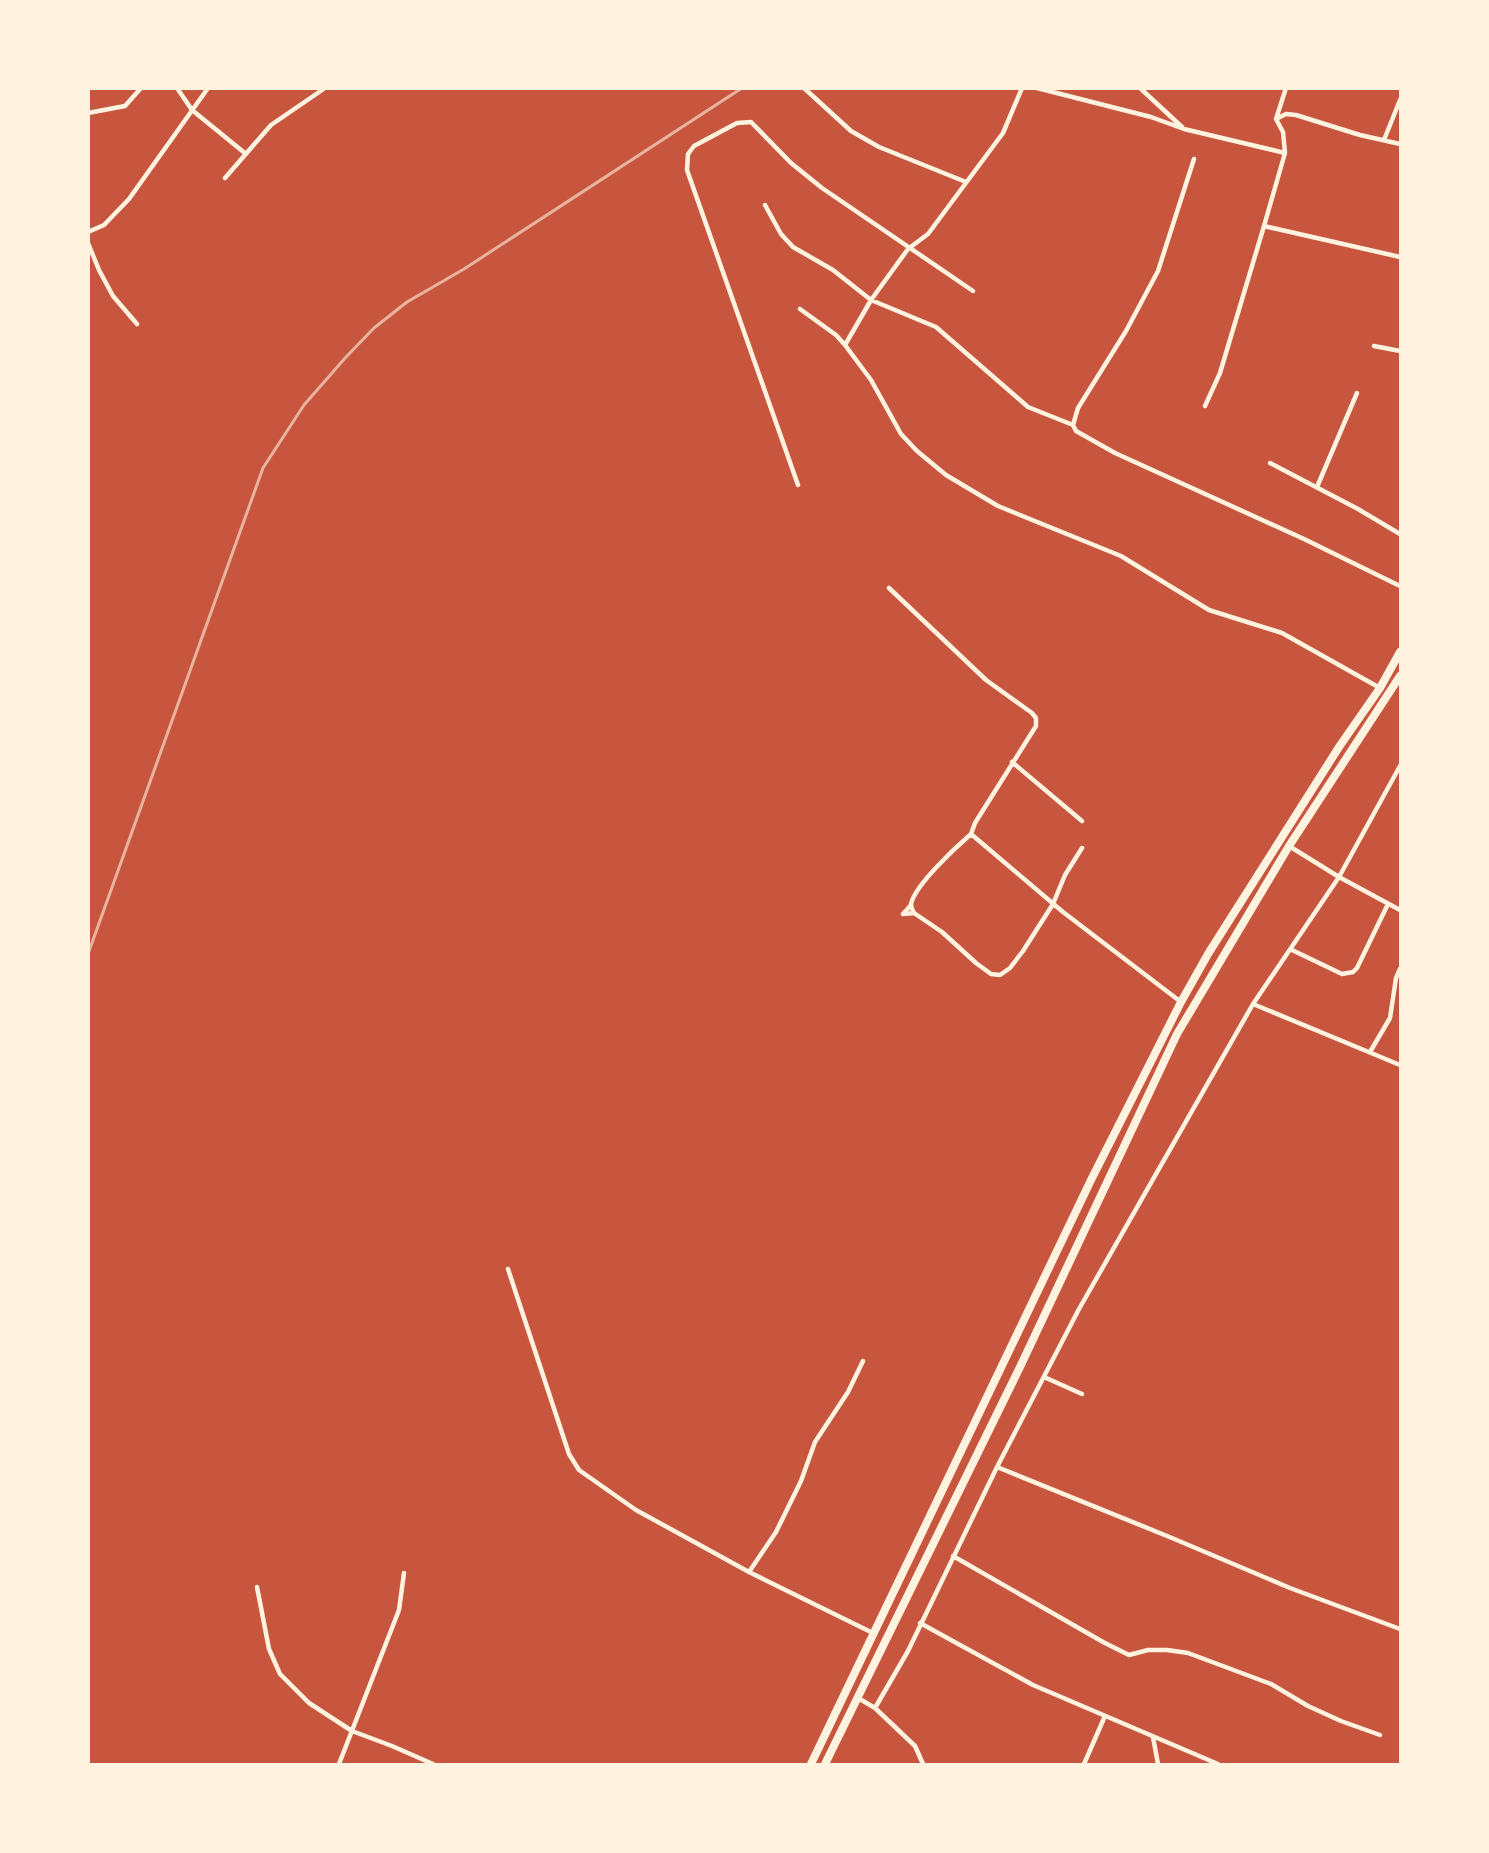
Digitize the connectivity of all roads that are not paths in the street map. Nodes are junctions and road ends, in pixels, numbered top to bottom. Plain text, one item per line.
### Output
1 (141, 88) edge
2 (177, 88) edge
3 (208, 88) edge
4 (804, 88) edge
5 (1022, 88) edge
6 (1037, 88) edge
7 (1140, 88) edge
8 (1286, 88) edge
9 (322, 89) edge
10 (1401, 100) edge
11 (192, 110) junction
12 (88, 113) edge
13 (1276, 119) junction
14 (1184, 129) junction
15 (1384, 141) junction
16 (1401, 144) edge
17 (1284, 153) junction
18 (246, 154) junction
19 (1194, 159) dead end
20 (225, 178) dead end
21 (966, 182) junction
22 (765, 205) dead end
23 (1264, 226) junction
24 (88, 232) edge
25 (88, 243) edge
26 (908, 249) junction
27 (1401, 257) edge
28 (973, 291) dead end
29 (872, 300) junction
30 (800, 309) dead end
31 (137, 324) dead end
32 (845, 345) junction
33 (1374, 346) dead end
34 (1401, 351) edge
35 (1357, 393) dead end
36 (1205, 406) dead end
37 (1073, 424) junction
38 (1270, 463) dead end
39 (798, 485) dead end
40 (1317, 487) junction
41 (1401, 534) edge
42 (1401, 586) edge
43 (889, 588) dead end
44 (1401, 652) edge
45 (1401, 676) edge
46 (1380, 688) junction
47 (1012, 762) junction
48 (1401, 766) edge
49 (1082, 821) dead end
50 (971, 834) junction
51 (1289, 846) junction
52 (1082, 848) dead end
53 (1339, 877) junction
54 (911, 904) junction
55 (1053, 904) junction
56 (1388, 904) junction
57 (1401, 910) edge
58 (914, 913) junction
59 (1292, 950) junction
60 (1401, 969) edge
61 (1181, 1002) junction
62 (1253, 1004) junction
63 (1370, 1052) junction
64 (1401, 1065) edge
65 (1091, 1180) junction
66 (1105, 1188) junction
67 (508, 1269) dead end
68 (863, 1361) dead end
69 (1044, 1377) junction
70 (1082, 1394) dead end
71 (997, 1467) junction
72 (953, 1556) junction
73 (749, 1572) junction
74 (404, 1573) dead end
75 (257, 1587) dead end
76 (920, 1623) junction
77 (1401, 1629) edge
78 (874, 1634) junction
79 (858, 1698) junction
80 (875, 1708) junction
81 (1105, 1716) junction
82 (352, 1731) junction
83 (1380, 1735) dead end
84 (1153, 1737) junction
85 (339, 1764) edge
86 (433, 1764) edge
87 (811, 1764) edge
88 (825, 1764) edge
89 (923, 1764) edge
90 (1084, 1764) edge
91 (1158, 1764) edge
92 (1218, 1764) edge

1 - 12 street
2 - 11 street
3 - 11 street
4 - 21 street
5 - 21 street
6 - 14 street
7 - 14 street
8 - 13 street
9 - 18 street
10 - 15 street
11 - 18 street
11 - 24 street
13 - 15 street
13 - 17 street
14 - 17 street
15 - 16 street
17 - 23 street
18 - 20 street
19 - 37 street
21 - 26 street
22 - 29 street
23 - 27 street
23 - 36 street
25 - 31 street
26 - 28 street
26 - 29 street
26 - 39 street
29 - 32 street
29 - 37 street
30 - 32 street
32 - 46 street
33 - 34 street
35 - 40 street
37 - 42 street
38 - 40 street
40 - 41 street
43 - 47 street
44 - 46 main road
45 - 51 main road
46 - 61 main road
47 - 49 street
47 - 50 street
48 - 53 street
50 - 54 street
50 - 55 street
51 - 53 street
51 - 66 main road
52 - 55 street
53 - 56 street
53 - 59 street
54 - 58 street
54 - 58 street
55 - 58 street
55 - 61 street
56 - 57 street
56 - 59 street
59 - 62 street
60 - 63 street
61 - 65 main road
62 - 63 street
62 - 69 street
63 - 64 street
65 - 66 main road
65 - 78 main road
66 - 79 main road
67 - 73 street
68 - 73 street
69 - 70 street
69 - 71 street
71 - 72 street
71 - 77 street
72 - 76 street
72 - 83 street
73 - 78 street
74 - 82 street
75 - 82 street
76 - 80 street
76 - 81 street
78 - 87 main road
79 - 80 street
79 - 88 main road
80 - 89 street
81 - 84 street
81 - 90 street
82 - 85 street
82 - 86 street
84 - 91 street
84 - 92 street

